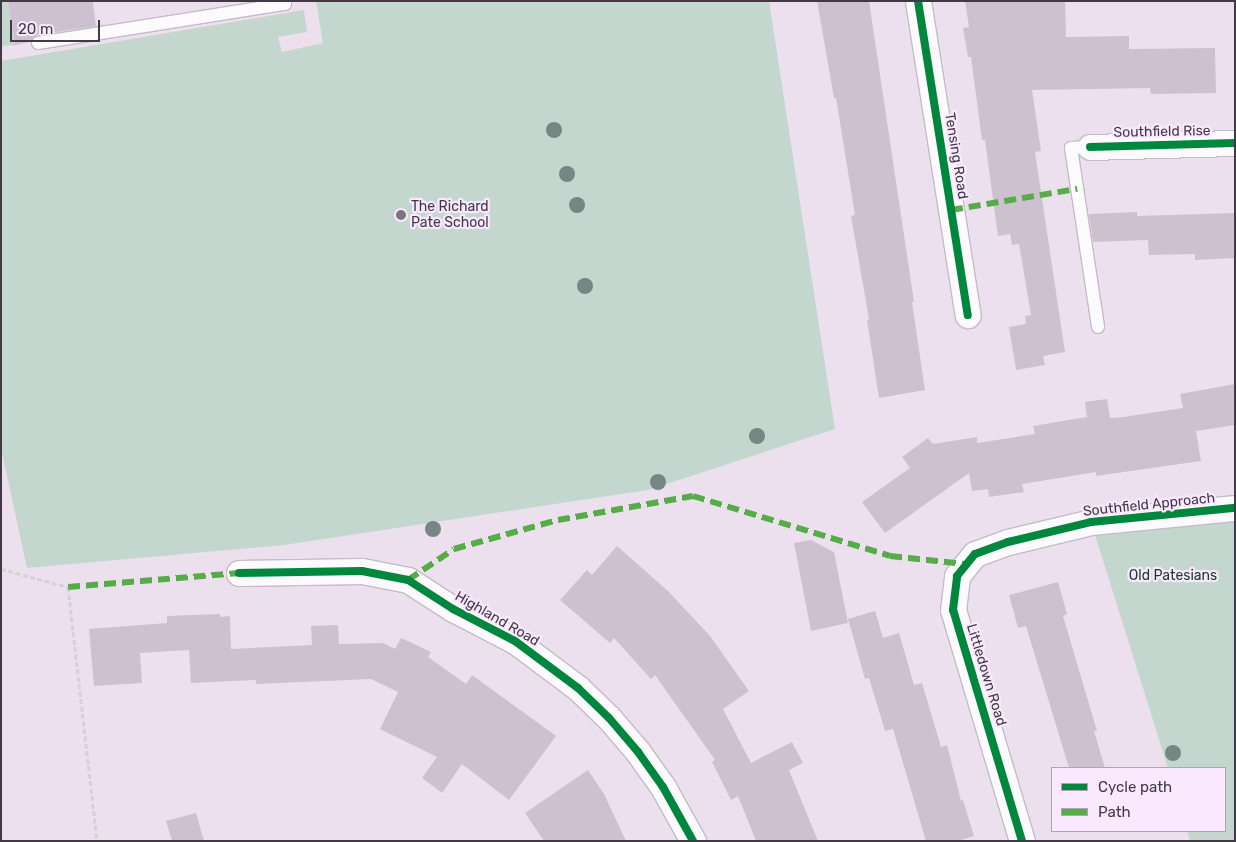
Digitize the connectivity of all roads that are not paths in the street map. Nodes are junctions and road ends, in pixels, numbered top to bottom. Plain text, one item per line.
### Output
1 (285, 1) edge
2 (918, 1) edge
3 (38, 43) dead end
4 (1235, 143) edge
5 (1090, 147) joint
6 (968, 315) dead end
7 (1098, 327) dead end
8 (1235, 508) edge
9 (1008, 542) joint
10 (239, 573) dead end
11 (693, 841) edge
12 (1022, 841) edge

1 - 3 lane
2 - 6 street, Tensing Road
4 - 5 street, Southfield Rise
5 - 7 lane
8 - 9 street, Southfield Approach
9 - 12 street, Littledown Road
10 - 11 street, Highland Road

